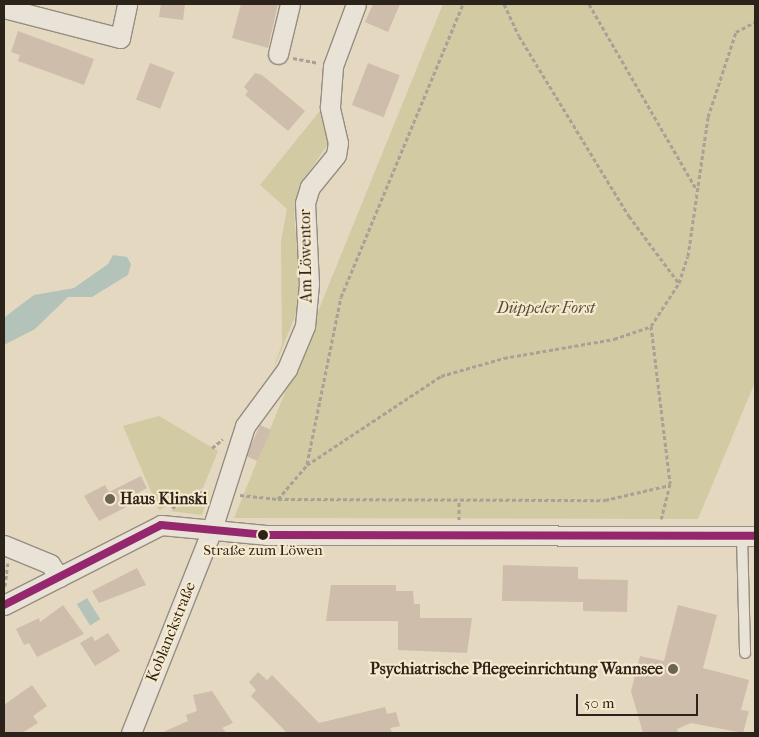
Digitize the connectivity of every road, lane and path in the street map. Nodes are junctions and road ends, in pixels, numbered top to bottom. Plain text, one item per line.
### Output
1 (127, 4) edge
2 (290, 4) edge
3 (356, 4) edge
4 (463, 4) edge
5 (504, 4) edge
6 (588, 4) edge
7 (4, 8) edge
8 (755, 22) edge
9 (278, 54) joint
10 (333, 66) junction
11 (697, 191) junction
12 (679, 283) junction
13 (651, 326) junction
14 (307, 464) junction
15 (670, 485) junction
16 (223, 494) junction
17 (278, 499) junction
18 (167, 510) dead end
19 (211, 532) junction
20 (657, 536) junction
21 (749, 536) edge
22 (4, 545) edge
23 (8, 568) dead end
24 (60, 576) junction
25 (5, 585) dead end
26 (4, 605) edge
27 (745, 653) dead end
28 (132, 733) edge

1 - 7 street
2 - 9 street
3 - 10 street, Am Löwentor
4 - 14 path
5 - 12 path
6 - 11 path
8 - 11 path
9 - 10 path
10 - 16 street, Am Löwentor
11 - 12 path
12 - 13 path
13 - 14 path
13 - 15 path
14 - 17 path
15 - 17 path
15 - 20 path
16 - 17 path
16 - 18 path
16 - 19 street, Am Löwentor
19 - 20 street
19 - 24 street
19 - 28 street, Koblanckstraße
20 - 21 street
21 - 27 lane
22 - 24 street
23 - 25 path
24 - 26 street

